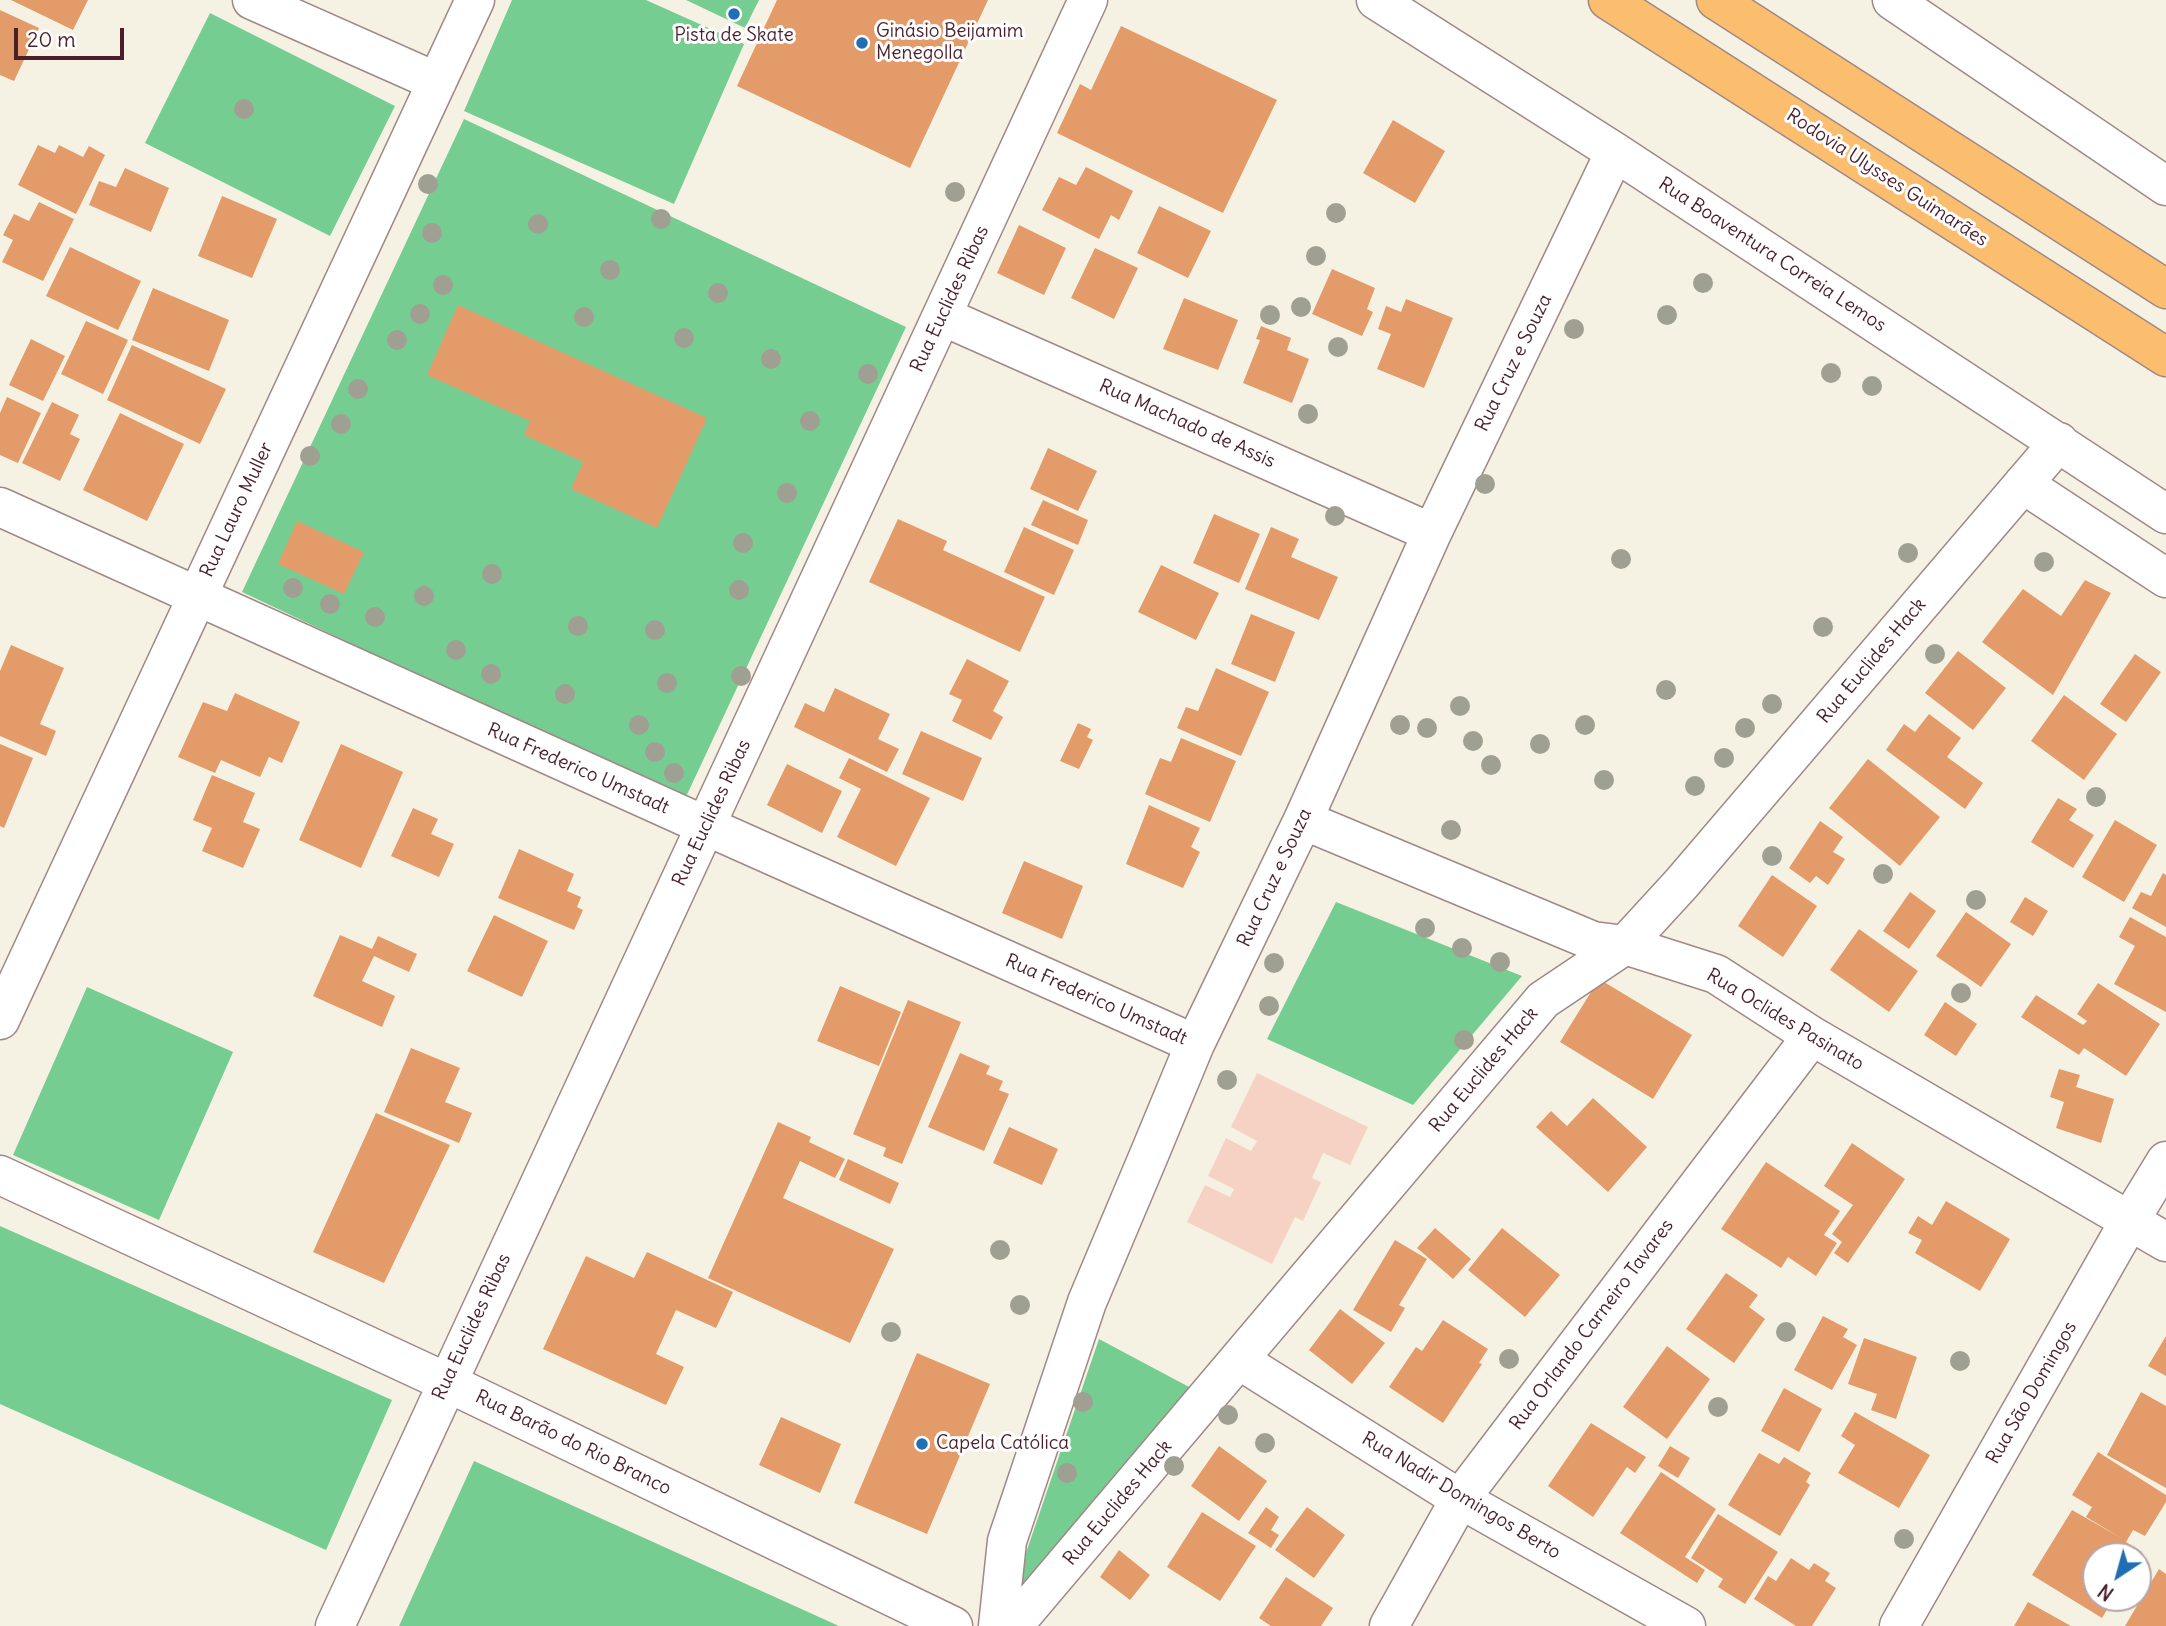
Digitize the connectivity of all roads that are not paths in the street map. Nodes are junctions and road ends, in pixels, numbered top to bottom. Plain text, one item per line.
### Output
1 (252, 0) edge
2 (475, 0) edge
3 (1088, 0) edge
4 (1376, 0) edge
5 (1608, 0) edge
6 (1716, 0) edge
7 (1892, 0) edge
8 (437, 82) junction
9 (1615, 152) junction
10 (2166, 186) edge
11 (2166, 289) edge
12 (942, 316) junction
13 (2166, 357) edge
14 (2059, 442) junction
15 (2023, 484) junction
16 (0, 507) edge
17 (2166, 514) edge
18 (1432, 533) junction
19 (2166, 578) edge
20 (196, 597) junction
21 (1303, 820) junction
22 (706, 827) junction
23 (1625, 945) junction
24 (0, 1020) edge
25 (1812, 1036) junction
26 (1195, 1044) junction
27 (2166, 1161) edge
28 (0, 1175) edge
29 (2130, 1220) junction
30 (2166, 1242) edge
31 (1239, 1360) junction
32 (446, 1382) junction
33 (1460, 1499) junction
34 (335, 1626) edge
35 (953, 1626) edge
36 (998, 1626) edge
37 (1013, 1626) edge
38 (1389, 1626) edge
39 (1686, 1626) edge
40 (1899, 1626) edge

1 - 8 street
2 - 8 street, Rua Lauro Muller
3 - 12 street, Rua Euclides Ribas
4 - 9 street, Rua Boaventura Correia Lemos
5 - 13 highway, Rodovia Ulysses Guimarães
6 - 11 highway
7 - 10 street
8 - 20 street, Rua Lauro Muller
9 - 14 street, Rua Boaventura Correia Lemos
9 - 18 street, Rua Cruz e Souza
12 - 18 street, Rua Machado de Assis
12 - 22 street, Rua Euclides Ribas
14 - 15 street, Rua Euclides Hack
14 - 17 street, Rua Boaventura Correia Lemos
15 - 19 street
15 - 23 street, Rua Euclides Hack
16 - 20 street, Rua Frederico Umstadt
18 - 21 street, Rua Cruz e Souza
20 - 22 street, Rua Frederico Umstadt
20 - 24 street, Rua Lauro Muller
21 - 23 street, Rua Oclides Pasinato
21 - 26 street, Rua Cruz e Souza
22 - 26 street, Rua Frederico Umstadt
22 - 32 street, Rua Euclides Ribas
23 - 25 street, Rua Oclides Pasinato
23 - 31 street, Rua Euclides Hack
25 - 29 street, Rua Oclides Pasinato
25 - 33 street, Rua Orlando Carneiro Tavares
26 - 36 street, Rua Cruz e Souza
27 - 29 street, Rua São Domingos
28 - 32 street, Rua Barão do Rio Branco
29 - 30 street, Rua Oclides Pasinato
29 - 40 street, Rua São Domingos
31 - 33 street, Rua Nadir Domingos Berto
31 - 37 street, Rua Euclides Hack
32 - 34 street, Rua Euclides Ribas
32 - 35 street, Rua Barão do Rio Branco
33 - 38 street, Rua Orlando Carneiro Tavares
33 - 39 street, Rua Nadir Domingos Berto

